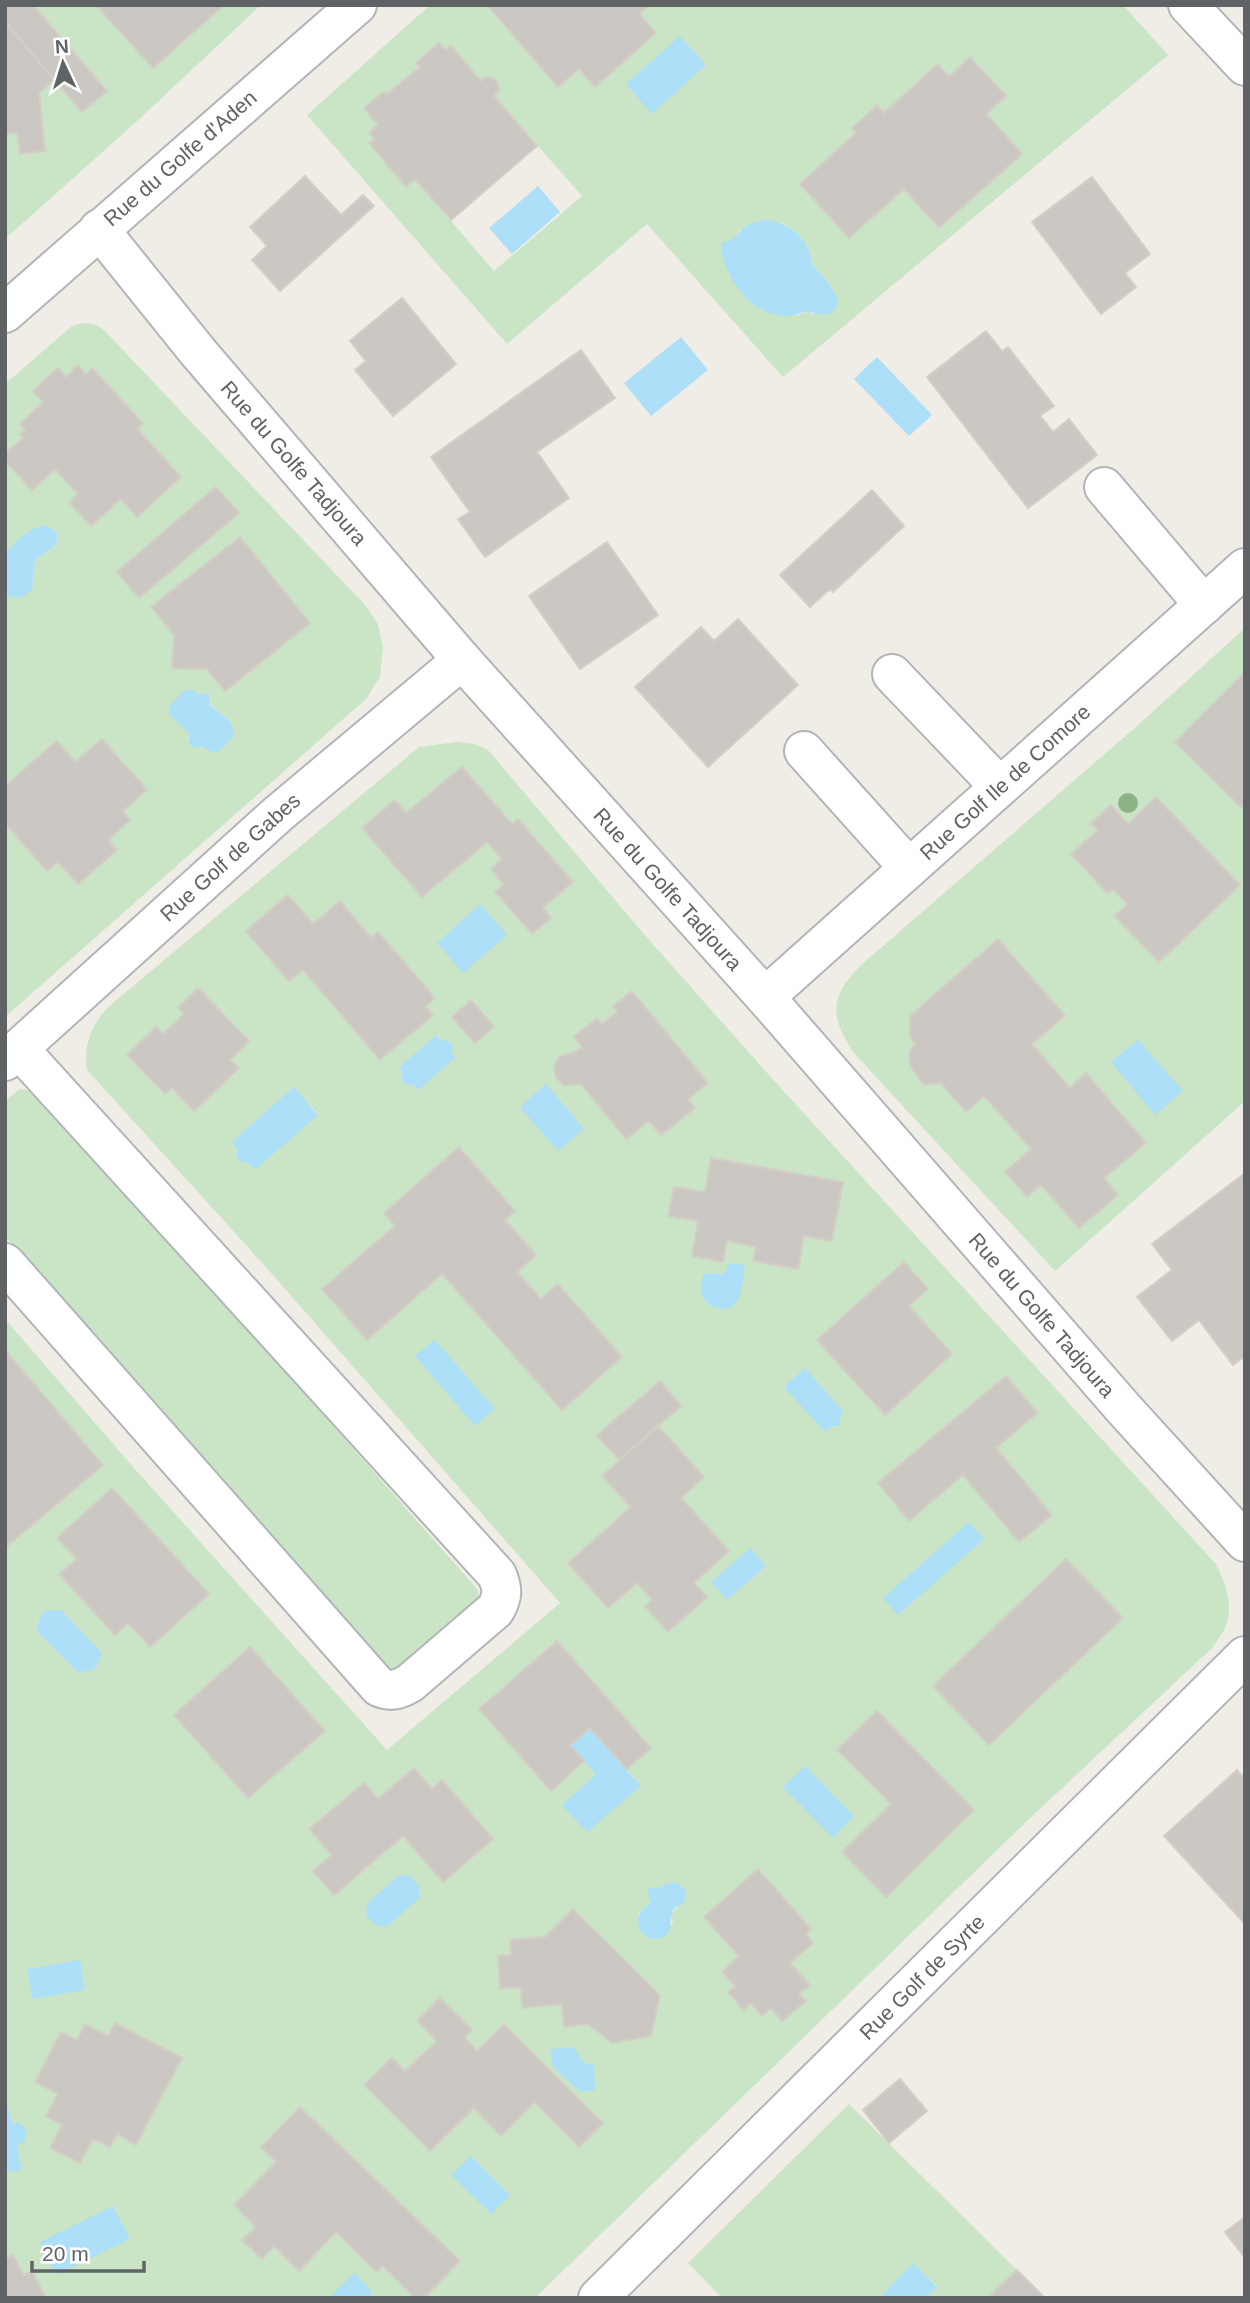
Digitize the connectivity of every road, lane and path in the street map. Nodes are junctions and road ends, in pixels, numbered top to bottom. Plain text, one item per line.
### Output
1 (356, 5) edge
2 (1188, 5) edge
3 (1245, 66) edge
4 (99, 229) junction
5 (5, 313) edge
6 (1104, 487) dead end
7 (1245, 568) edge
8 (1204, 605) junction
9 (461, 660) junction
10 (892, 674) dead end
11 (804, 751) dead end
12 (1000, 787) junction
13 (909, 868) junction
14 (765, 997) junction
15 (12, 1055) edge
16 (5, 1263) edge
17 (1245, 1542) edge
18 (1245, 1656) edge
19 (598, 2298) edge

1 - 4 street, Rue du Golfe d'Aden
2 - 3 street
4 - 5 street, Rue du Golfe d'Aden
4 - 9 street, Rue du Golfe Tadjoura
6 - 8 street
7 - 8 street, Rue Golf Ile de Comore
8 - 12 street, Rue Golf Ile de Comore
9 - 14 street, Rue du Golfe Tadjoura
9 - 15 street, Rue Golf de Gabes
10 - 12 street
11 - 13 street
12 - 13 street, Rue Golf Ile de Comore
13 - 14 street, Rue Golf Ile de Comore
14 - 17 street, Rue du Golfe Tadjoura
15 - 16 street
18 - 19 street, Rue Golf de Syrte

